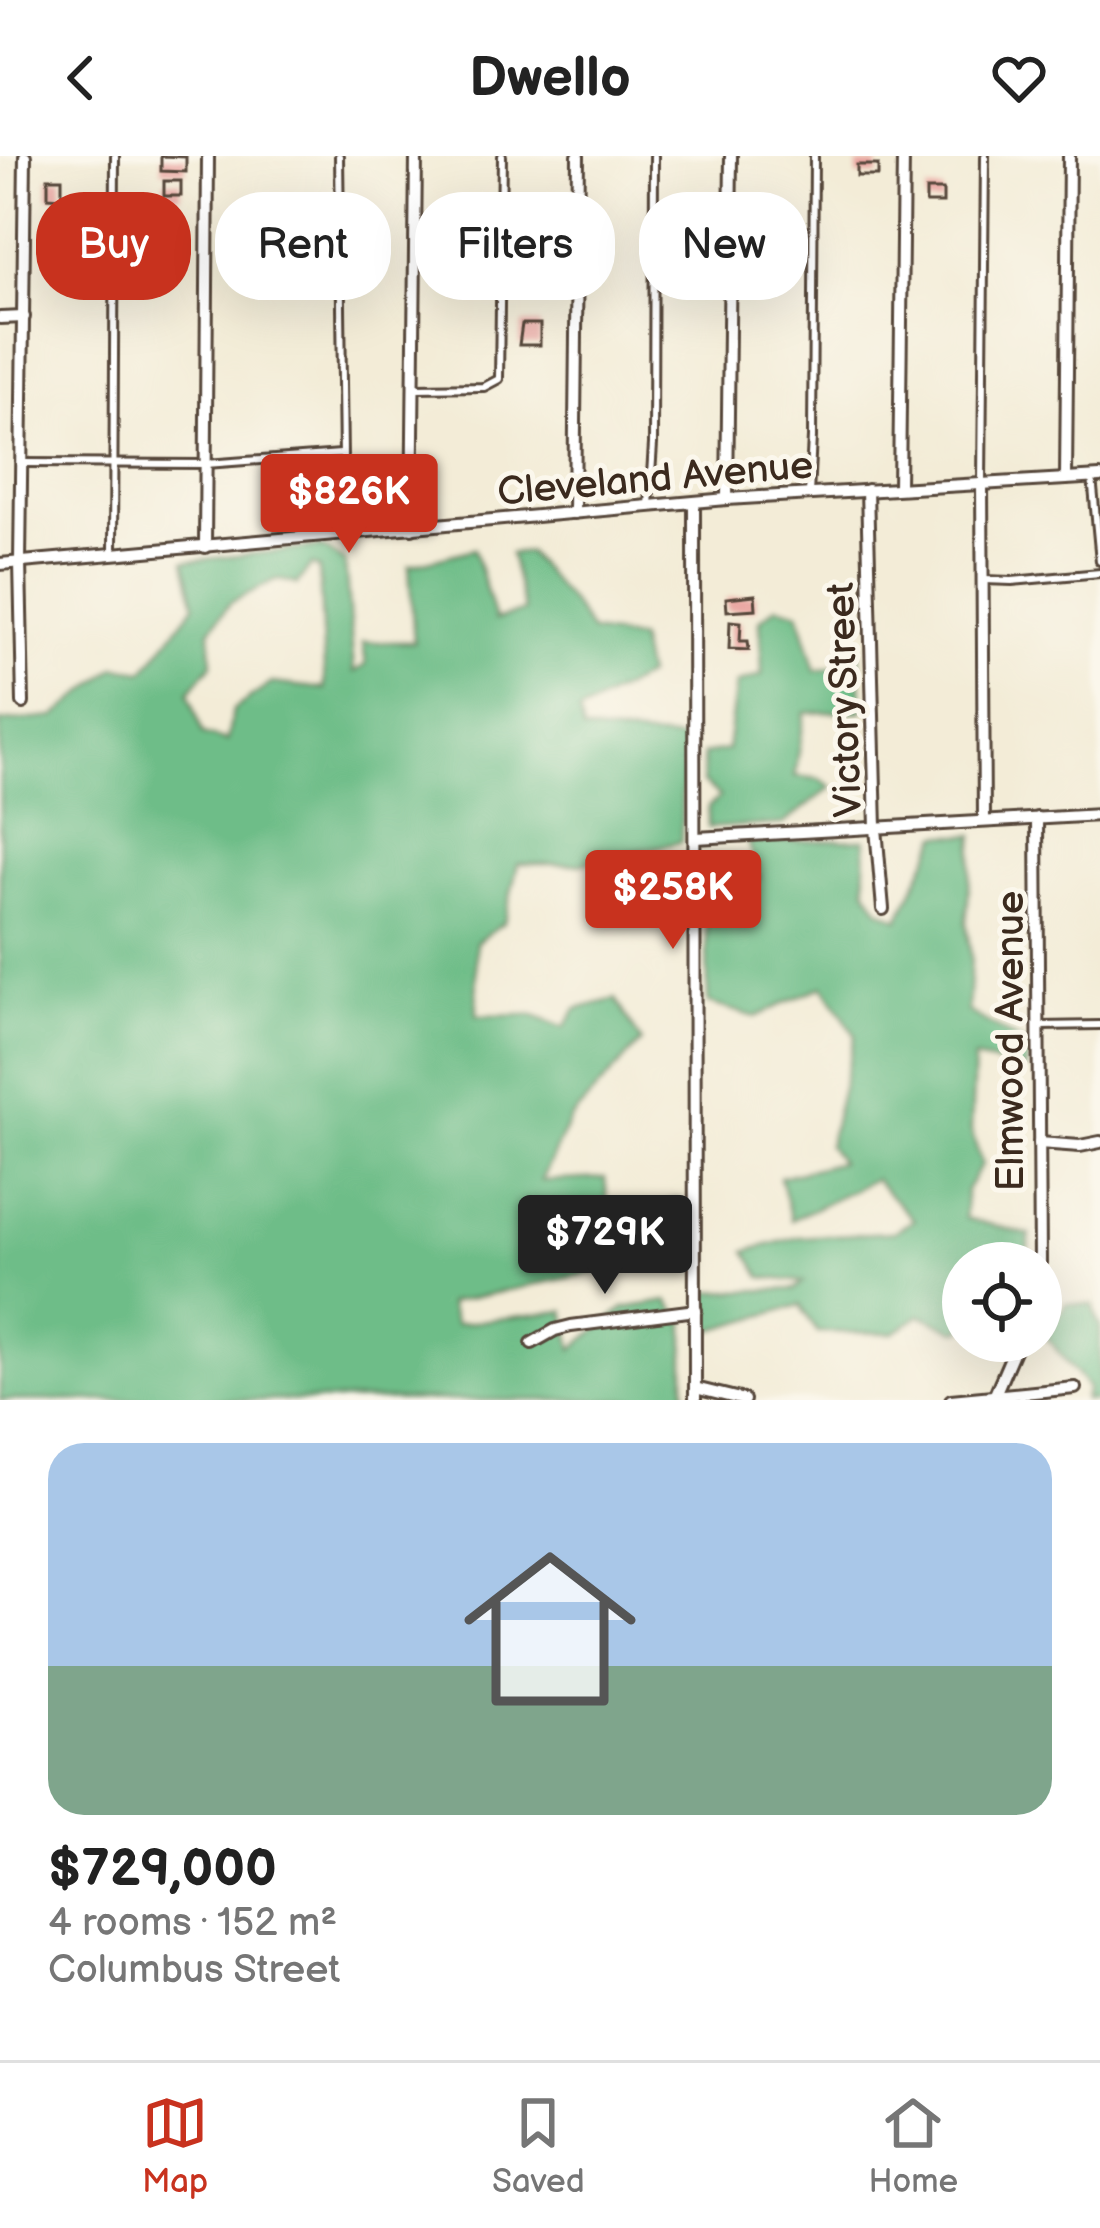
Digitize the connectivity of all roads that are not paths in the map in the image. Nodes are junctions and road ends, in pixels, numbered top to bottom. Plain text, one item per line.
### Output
1 (25, 156) edge
2 (115, 156) edge
3 (208, 156) edge
4 (339, 156) edge
5 (416, 156) edge
6 (502, 156) edge
7 (578, 156) edge
8 (653, 156) edge
9 (731, 156) edge
10 (814, 156) edge
11 (903, 156) edge
12 (985, 156) edge
13 (1069, 156) edge
14 (24, 316) junction
15 (0, 318) edge
16 (414, 388) junction
17 (343, 454) junction
18 (21, 463) junction
19 (114, 464) junction
20 (206, 464) junction
21 (1096, 477) edge
22 (1066, 478) junction
23 (982, 483) junction
24 (899, 488) junction
25 (867, 490) junction
26 (809, 494) junction
27 (727, 499) junction
28 (694, 503) junction
29 (649, 507) junction
30 (574, 513) junction
31 (412, 528) junction
32 (344, 533) junction
33 (205, 548) junction
34 (112, 554) junction
35 (1100, 561) edge
36 (20, 562) junction
37 (0, 564) edge
38 (1100, 573) edge
39 (985, 580) junction
40 (23, 703) dead end
41 (1100, 814) edge
42 (1037, 818) junction
43 (984, 821) junction
44 (876, 828) junction
45 (696, 838) junction
46 (883, 908) dead end
47 (1100, 1025) edge
48 (1040, 1026) junction
49 (1100, 1142) edge
50 (1039, 1143) junction
51 (1040, 1242) edge
52 (696, 1310) junction
53 (532, 1343) dead end
54 (1009, 1362) edge
55 (1075, 1388) dead end
56 (695, 1394) edge
57 (993, 1398) edge
58 (744, 1400) edge
59 (951, 1400) edge

1 - 14 street
2 - 19 lane
3 - 20 street
4 - 17 lane
5 - 16 street
6 - 16 lane
7 - 30 street
8 - 29 lane
9 - 27 street
10 - 26 lane
11 - 24 street
12 - 23 lane
13 - 22 street
14 - 15 street
14 - 18 street
16 - 31 street
17 - 20 lane
17 - 32 lane
18 - 19 lane
18 - 36 street
19 - 20 lane
19 - 34 lane
20 - 33 street
21 - 22 street, Cleveland Avenue
21 - 35 lane
22 - 23 street, Cleveland Avenue
23 - 24 street, Cleveland Avenue
23 - 39 street
24 - 25 street, Cleveland Avenue
25 - 26 street, Cleveland Avenue
25 - 44 street, Victory Street
26 - 27 street, Cleveland Avenue
27 - 28 street, Cleveland Avenue
28 - 29 street, Cleveland Avenue
28 - 45 street
29 - 30 street, Cleveland Avenue
30 - 31 street, Cleveland Avenue
31 - 32 street, Cleveland Avenue
32 - 33 street, Cleveland Avenue
33 - 34 street, Cleveland Avenue
34 - 36 street, Cleveland Avenue
36 - 37 street, Cleveland Avenue
36 - 40 street
38 - 39 lane
39 - 43 street
41 - 42 street
42 - 43 street
42 - 48 street, Elmwood Avenue
43 - 44 street
44 - 45 street
44 - 46 street, Victory Street
45 - 52 street
47 - 48 lane
48 - 50 street, Elmwood Avenue
49 - 50 street
50 - 51 street, Elmwood Avenue
52 - 53 street
52 - 56 street
54 - 57 street
55 - 57 street
56 - 58 street
57 - 59 street

